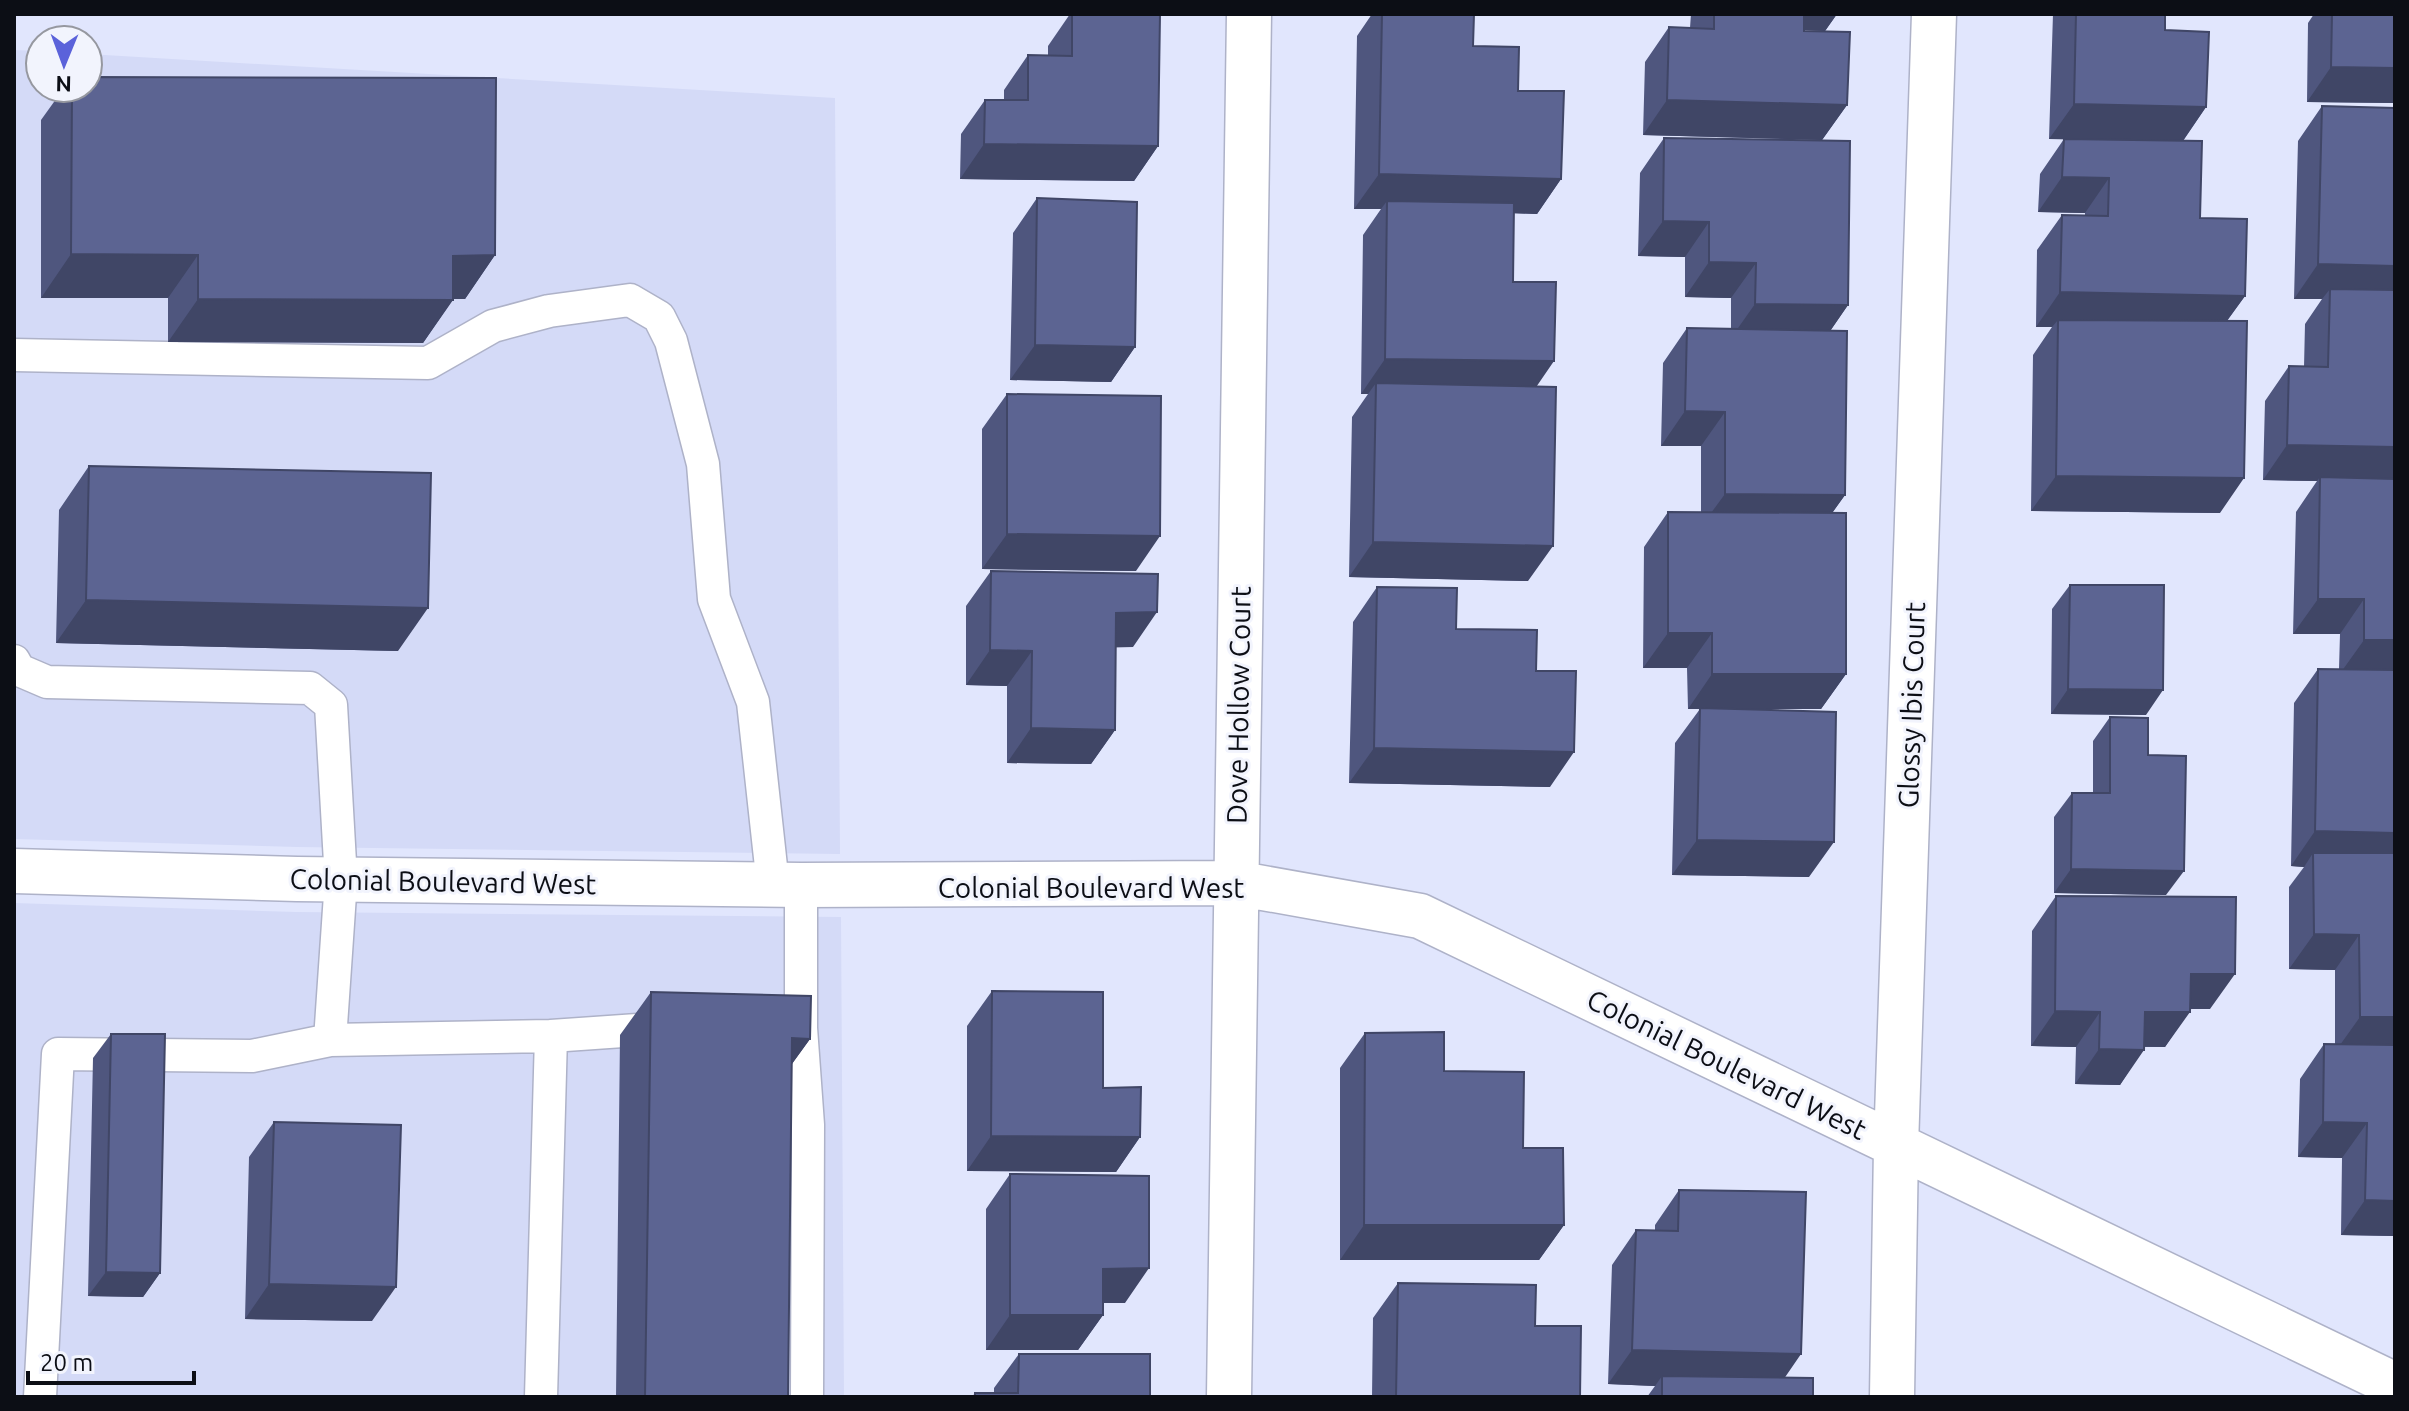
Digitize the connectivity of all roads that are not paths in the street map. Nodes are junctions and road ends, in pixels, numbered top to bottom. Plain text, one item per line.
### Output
1 (1249, 14) edge
2 (1934, 14) edge
3 (14, 355) edge
4 (14, 661) edge
5 (14, 871) edge
6 (341, 880) junction
7 (1235, 883) junction
8 (787, 885) junction
9 (699, 1028) edge
10 (551, 1036) junction
11 (330, 1040) junction
12 (1896, 1146) junction
13 (2395, 1385) edge
14 (40, 1397) edge
15 (541, 1397) edge
16 (807, 1397) edge
17 (1229, 1397) edge
18 (1892, 1397) edge

1 - 7 street, Dove Hollow Court
2 - 12 street, Glossy Ibis Court
3 - 8 lane
4 - 6 lane
5 - 6 street, Colonial Boulevard West
6 - 8 street, Colonial Boulevard West
6 - 11 lane
7 - 8 street, Colonial Boulevard West
7 - 12 street, Colonial Boulevard West
7 - 17 street, Dove Hollow Court
8 - 16 lane
9 - 10 lane
10 - 11 lane
10 - 15 lane
11 - 14 lane
12 - 13 street, Colonial Boulevard West
12 - 18 street, Glossy Ibis Court

